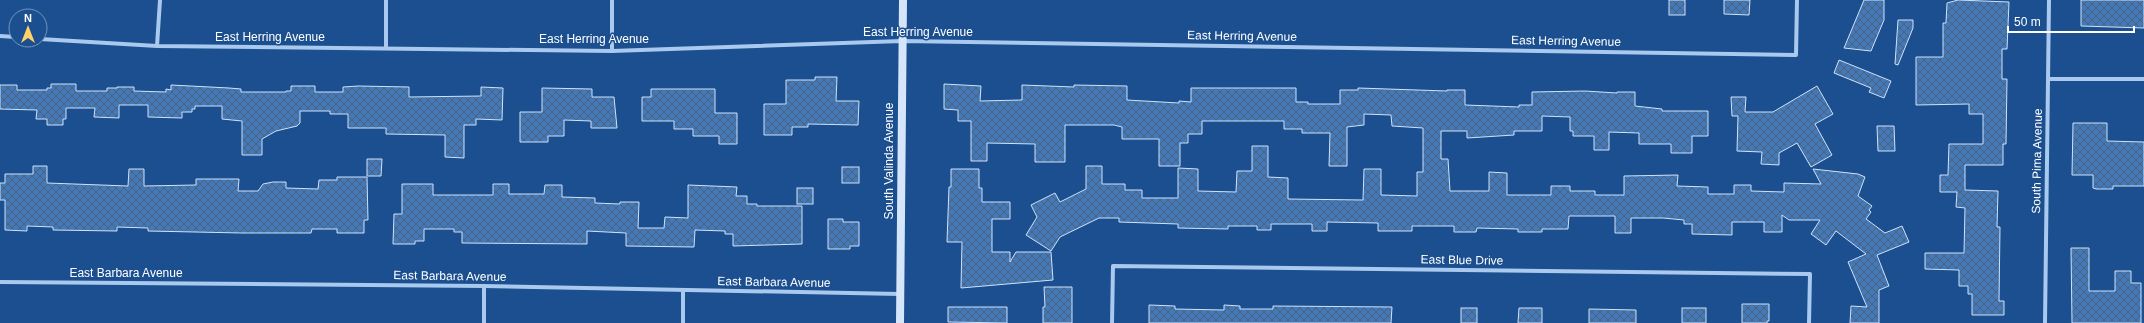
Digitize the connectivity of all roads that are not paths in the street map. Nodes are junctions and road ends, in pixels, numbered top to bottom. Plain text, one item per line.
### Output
1 (160, 0) edge
2 (386, 0) edge
3 (612, 0) edge
4 (903, 0) edge
5 (1797, 0) edge
6 (2049, 0) edge
7 (48, 39) edge
8 (902, 41) junction
9 (157, 46) junction
10 (386, 48) junction
11 (612, 50) junction
12 (2048, 79) junction
13 (2144, 79) edge
14 (0, 282) edge
15 (484, 286) junction
16 (683, 290) junction
17 (900, 294) junction
18 (484, 323) edge
19 (683, 323) edge
20 (900, 323) edge
21 (1112, 323) edge
22 (1809, 323) edge
23 (2045, 323) edge

1 - 9 street
2 - 10 street
3 - 11 street
4 - 8 main road, South Valinda Avenue
5 - 8 street, East Herring Avenue
6 - 12 street, South Pima Avenue
7 - 9 street, East Herring Avenue
8 - 11 street, East Herring Avenue
8 - 17 main road, South Valinda Avenue
9 - 10 street, East Herring Avenue
10 - 11 street, East Herring Avenue
12 - 13 street
12 - 23 street, South Pima Avenue
14 - 15 street, East Barbara Avenue
15 - 16 street, East Barbara Avenue
15 - 18 street
16 - 17 street, East Barbara Avenue
16 - 19 street
17 - 20 main road, South Valinda Avenue
21 - 22 street, East Blue Drive

